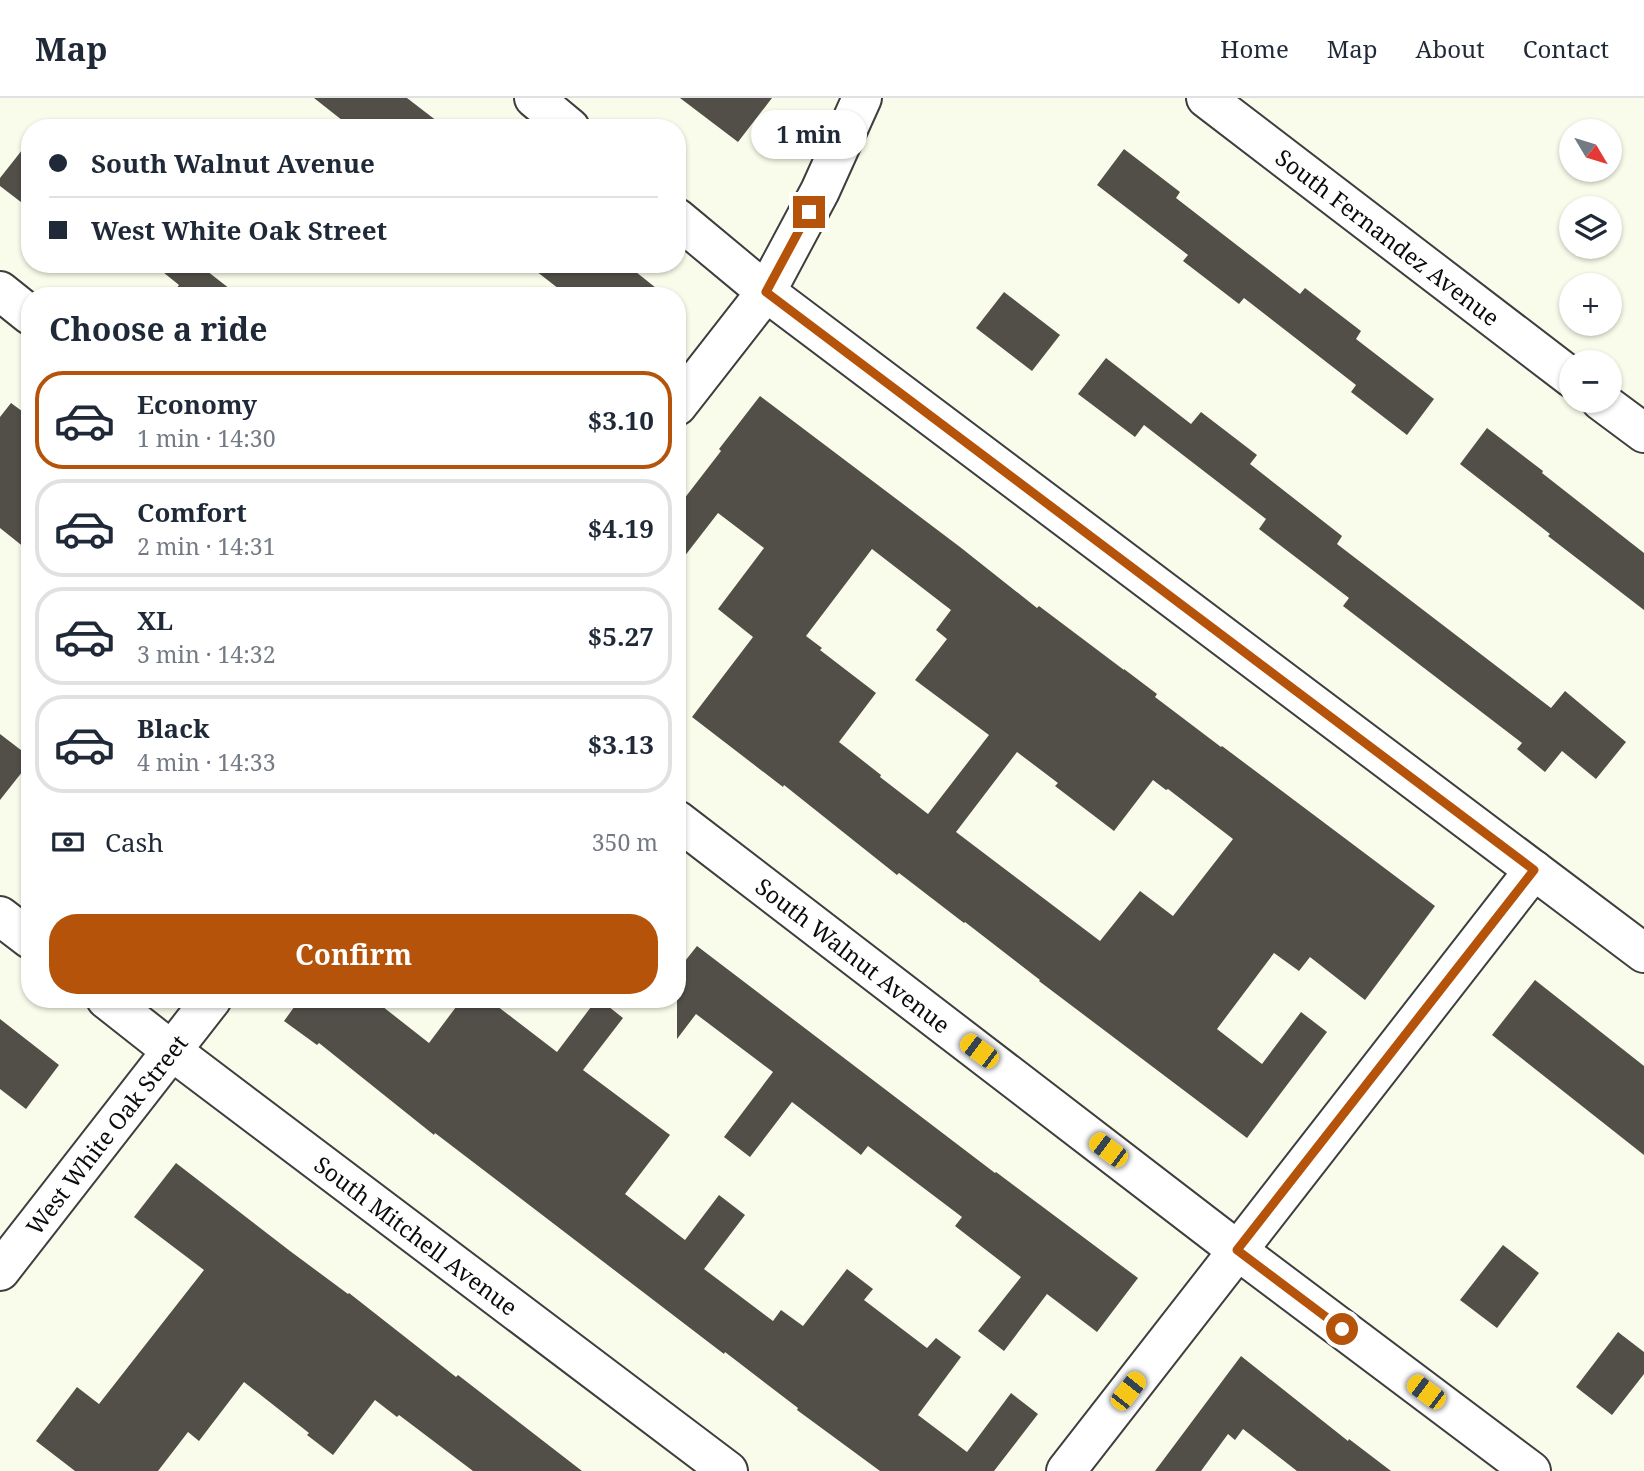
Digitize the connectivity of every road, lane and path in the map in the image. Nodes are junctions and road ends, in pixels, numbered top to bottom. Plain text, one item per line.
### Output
1 (534, 98) edge
2 (862, 98) edge
3 (1206, 98) edge
4 (558, 119) edge
5 (686, 225) edge
6 (0, 292) edge
7 (766, 292) junction
8 (21, 308) edge
9 (1559, 368) edge
10 (686, 395) edge
11 (1617, 413) edge
12 (1644, 433) edge
13 (686, 827) edge
14 (1534, 870) junction
15 (0, 916) edge
16 (21, 932) edge
17 (1644, 953) edge
18 (117, 1008) edge
19 (205, 1008) edge
20 (172, 1051) junction
21 (1237, 1250) junction
22 (0, 1271) edge
23 (728, 1471) edge
24 (1066, 1471) edge
25 (1531, 1471) edge

1 - 4 street
2 - 7 street
3 - 9 street, South Fernandez Avenue
5 - 7 street
6 - 8 street
7 - 10 street
7 - 14 street
11 - 12 street
13 - 21 street, South Walnut Avenue
14 - 17 street
14 - 21 street
15 - 16 street
18 - 20 street, South Mitchell Avenue
19 - 20 street, West White Oak Street
20 - 22 street, West White Oak Street
20 - 23 street, South Mitchell Avenue
21 - 24 street
21 - 25 street, South Walnut Avenue

